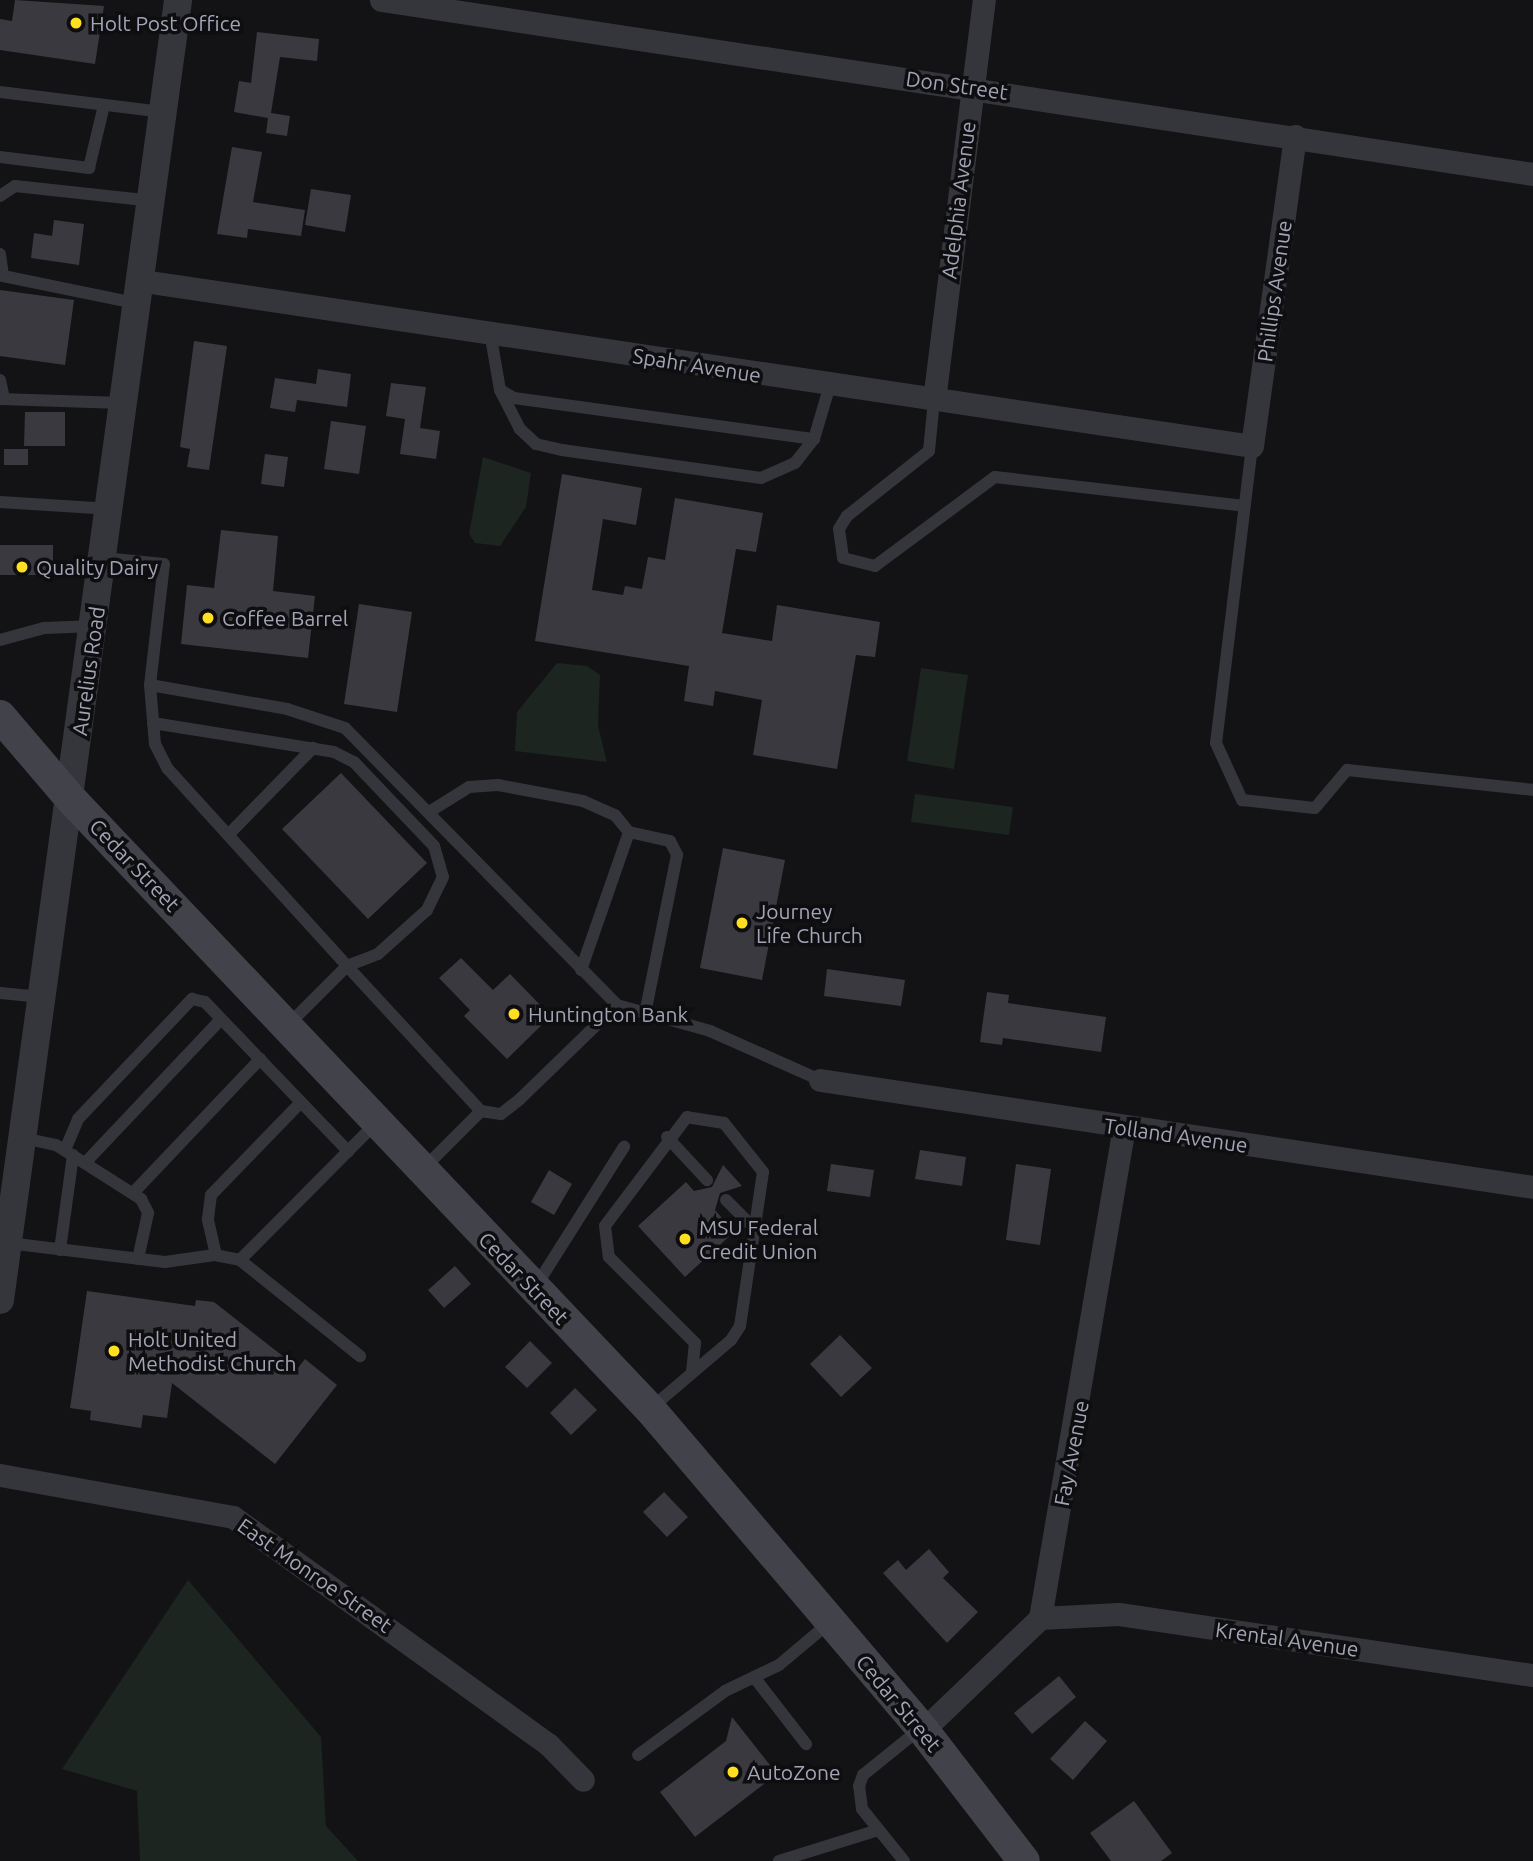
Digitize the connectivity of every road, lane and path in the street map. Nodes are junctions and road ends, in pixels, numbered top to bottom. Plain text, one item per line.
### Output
1 (178, 0) edge
2 (381, 0) edge
3 (984, 0) edge
4 (972, 87) junction
5 (0, 92) edge
6 (104, 105) junction
7 (164, 112) junction
8 (1295, 136) junction
9 (0, 156) edge
10 (1533, 174) edge
11 (0, 195) edge
12 (153, 201) junction
13 (0, 254) edge
14 (142, 293) junction
15 (490, 332) junction
16 (0, 380) edge
17 (830, 385) junction
18 (500, 390) junction
19 (2, 399) edge
20 (934, 400) junction
21 (126, 404) junction
22 (814, 439) junction
23 (1252, 446) junction
24 (0, 502) edge
25 (1244, 506) junction
26 (111, 509) junction
27 (104, 558) junction
28 (94, 626) junction
29 (0, 640) edge
30 (150, 685) junction
31 (0, 716) edge
32 (153, 723) junction
33 (313, 748) junction
34 (1533, 790) edge
35 (70, 798) junction
36 (429, 812) junction
37 (629, 832) junction
38 (228, 835) junction
39 (347, 966) junction
40 (581, 970) junction
41 (0, 993) edge
42 (42, 997) junction
43 (617, 1005) junction
44 (646, 1009) junction
45 (221, 1019) junction
46 (286, 1026) junction
47 (260, 1059) junction
48 (820, 1080) joint
49 (301, 1102) junction
50 (481, 1111) junction
51 (376, 1122) junction
52 (1124, 1127) junction
53 (667, 1137) junction
54 (23, 1138) junction
55 (624, 1147) dead end
56 (348, 1151) junction
57 (69, 1153) junction
58 (85, 1163) junction
59 (422, 1171) junction
60 (707, 1180) dead end
61 (1533, 1187) edge
62 (133, 1193) junction
63 (726, 1200) dead end
64 (755, 1229) junction
65 (8, 1243) junction
66 (60, 1250) junction
67 (216, 1255) junction
68 (138, 1259) junction
69 (240, 1260) junction
70 (534, 1289) junction
71 (0, 1300) edge
72 (360, 1356) dead end
73 (692, 1373) junction
74 (650, 1409) junction
75 (0, 1475) edge
76 (1040, 1618) junction
77 (830, 1621) junction
78 (1533, 1675) edge
79 (754, 1677) junction
80 (922, 1729) junction
81 (806, 1744) dead end
82 (638, 1755) dead end
83 (583, 1780) dead end
84 (878, 1830) junction
85 (779, 1861) edge
86 (904, 1861) edge
87 (1024, 1861) edge

1 - 7 street, Aurelius Road
2 - 4 street, Don Street
3 - 4 street, Adelphia Avenue
4 - 8 street, Don Street
4 - 20 street, Adelphia Avenue
5 - 6 lane
6 - 7 lane
6 - 9 lane
7 - 12 street, Aurelius Road
8 - 10 street, Don Street
8 - 23 street, Phillips Avenue
11 - 12 lane
12 - 14 street, Aurelius Road
13 - 14 lane
14 - 15 street, Spahr Avenue
14 - 21 street, Aurelius Road
15 - 17 street, Spahr Avenue
15 - 18 lane
16 - 19 lane
17 - 20 street, Spahr Avenue
17 - 22 lane
18 - 22 lane
18 - 22 lane
19 - 21 lane
20 - 23 street, Spahr Avenue
20 - 25 lane
21 - 26 street, Aurelius Road
23 - 25 lane
24 - 26 lane
25 - 34 lane
26 - 27 street, Aurelius Road
27 - 28 street, Aurelius Road
27 - 30 lane
28 - 29 lane
28 - 35 street, Aurelius Road
30 - 32 lane
30 - 36 lane
31 - 35 main road, Cedar Street
32 - 33 lane
32 - 38 lane
33 - 38 lane
33 - 39 lane
35 - 42 street, Aurelius Road
35 - 46 main road, Cedar Street
36 - 37 lane
36 - 40 lane
37 - 40 lane
37 - 44 lane
38 - 39 lane
39 - 46 lane
39 - 50 lane
40 - 43 lane
41 - 42 lane
42 - 54 street, Aurelius Road
43 - 44 lane
43 - 50 lane
44 - 48 lane
45 - 47 lane
45 - 57 lane
45 - 58 lane
46 - 51 main road, Cedar Street
47 - 49 lane
47 - 62 lane
48 - 52 street, Tolland Avenue
49 - 56 lane
49 - 67 lane
50 - 59 lane
51 - 56 lane
51 - 59 main road, Cedar Street
52 - 61 street, Tolland Avenue
52 - 76 street, Fay Avenue
53 - 60 lane
53 - 64 lane
53 - 73 lane
54 - 57 lane
54 - 65 street, Aurelius Road
55 - 70 lane
56 - 69 lane
57 - 58 lane
57 - 66 lane
58 - 62 lane
59 - 70 main road, Cedar Street
62 - 68 lane
63 - 64 lane
64 - 73 lane
65 - 66 lane
65 - 71 street, Aurelius Road
66 - 68 lane
67 - 68 lane
67 - 69 lane
69 - 72 lane
70 - 74 main road, Cedar Street
73 - 74 lane
74 - 77 main road, Cedar Street
75 - 83 street, East Monroe Street
76 - 78 street, Krental Avenue
76 - 80 street
77 - 79 lane
77 - 80 main road, Cedar Street
79 - 81 lane
79 - 82 lane
80 - 84 lane
80 - 87 main road, Cedar Street
84 - 85 lane
84 - 86 lane

